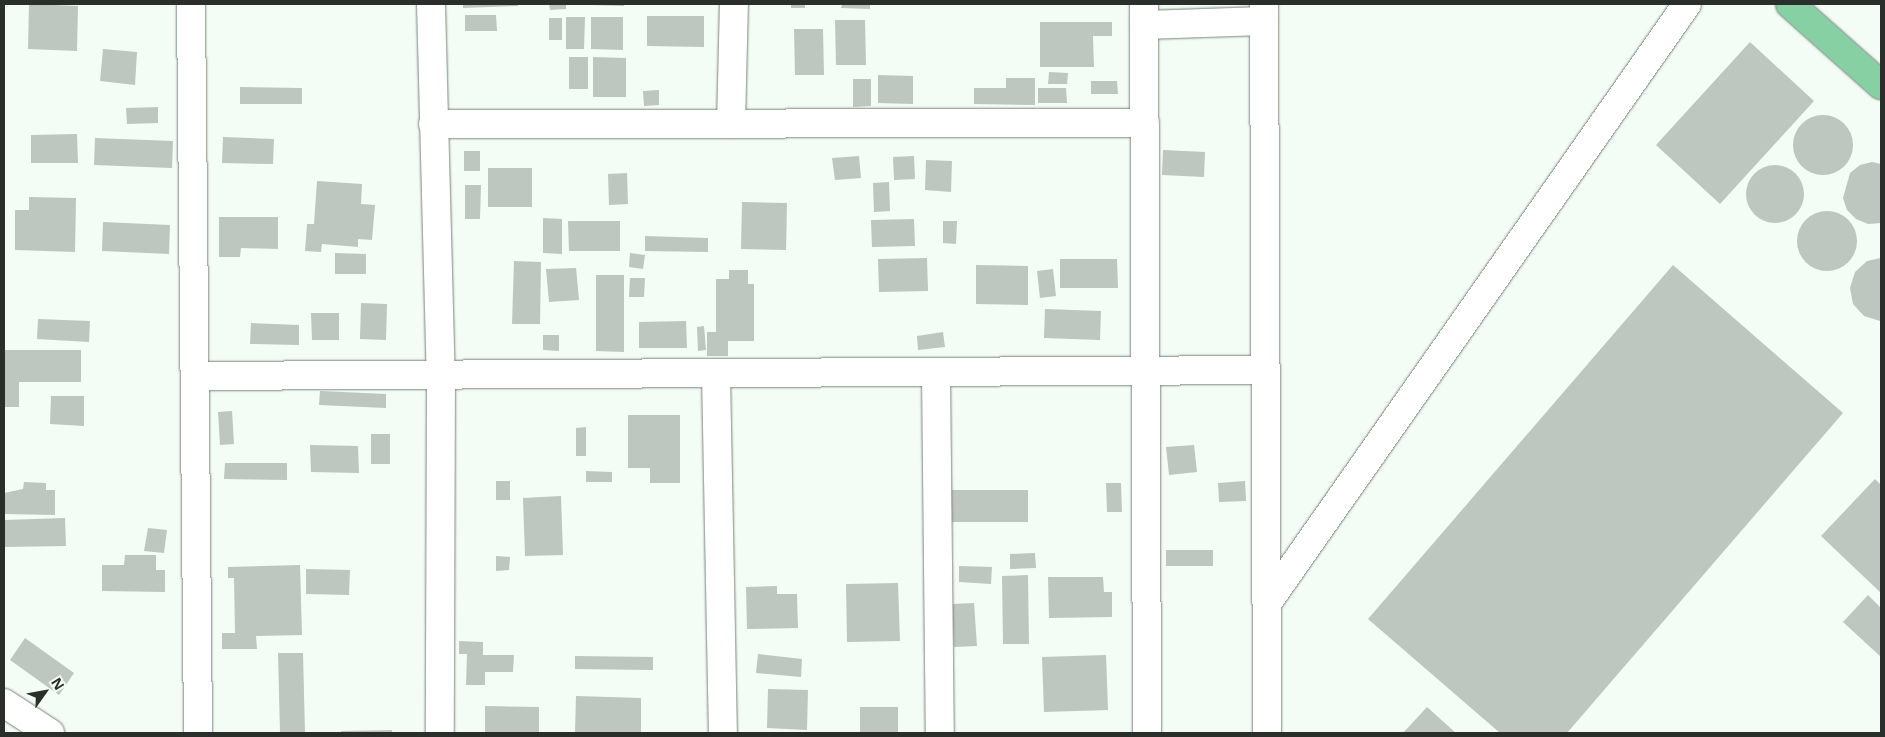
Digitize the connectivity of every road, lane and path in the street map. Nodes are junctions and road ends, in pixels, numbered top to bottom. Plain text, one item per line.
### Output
1 (191, 4) edge
2 (431, 4) edge
3 (734, 4) edge
4 (1687, 4) edge
5 (1790, 4) edge
6 (1264, 13) edge
7 (1144, 14) edge
8 (1881, 84) edge
9 (1144, 123) junction
10 (433, 124) junction
11 (731, 124) junction
12 (1264, 370) junction
13 (1145, 371) junction
14 (936, 373) junction
15 (716, 374) junction
16 (195, 376) junction
17 (441, 376) junction
18 (1268, 602) junction
19 (4, 703) edge
20 (50, 733) edge
21 (198, 733) edge
22 (440, 733) edge
23 (723, 733) edge
24 (940, 733) edge
25 (1147, 733) edge
26 (1267, 733) edge

1 - 16 street
2 - 10 street
3 - 11 street
4 - 18 street
5 - 8 main road
6 - 7 street
6 - 12 street
7 - 9 street
9 - 11 street
9 - 13 street
10 - 11 street
10 - 17 street
12 - 13 street
12 - 18 street
13 - 14 street
13 - 25 street
14 - 15 street
14 - 24 street
15 - 17 street
15 - 23 street
16 - 17 street
16 - 21 street
17 - 22 street
18 - 26 street
19 - 20 street

